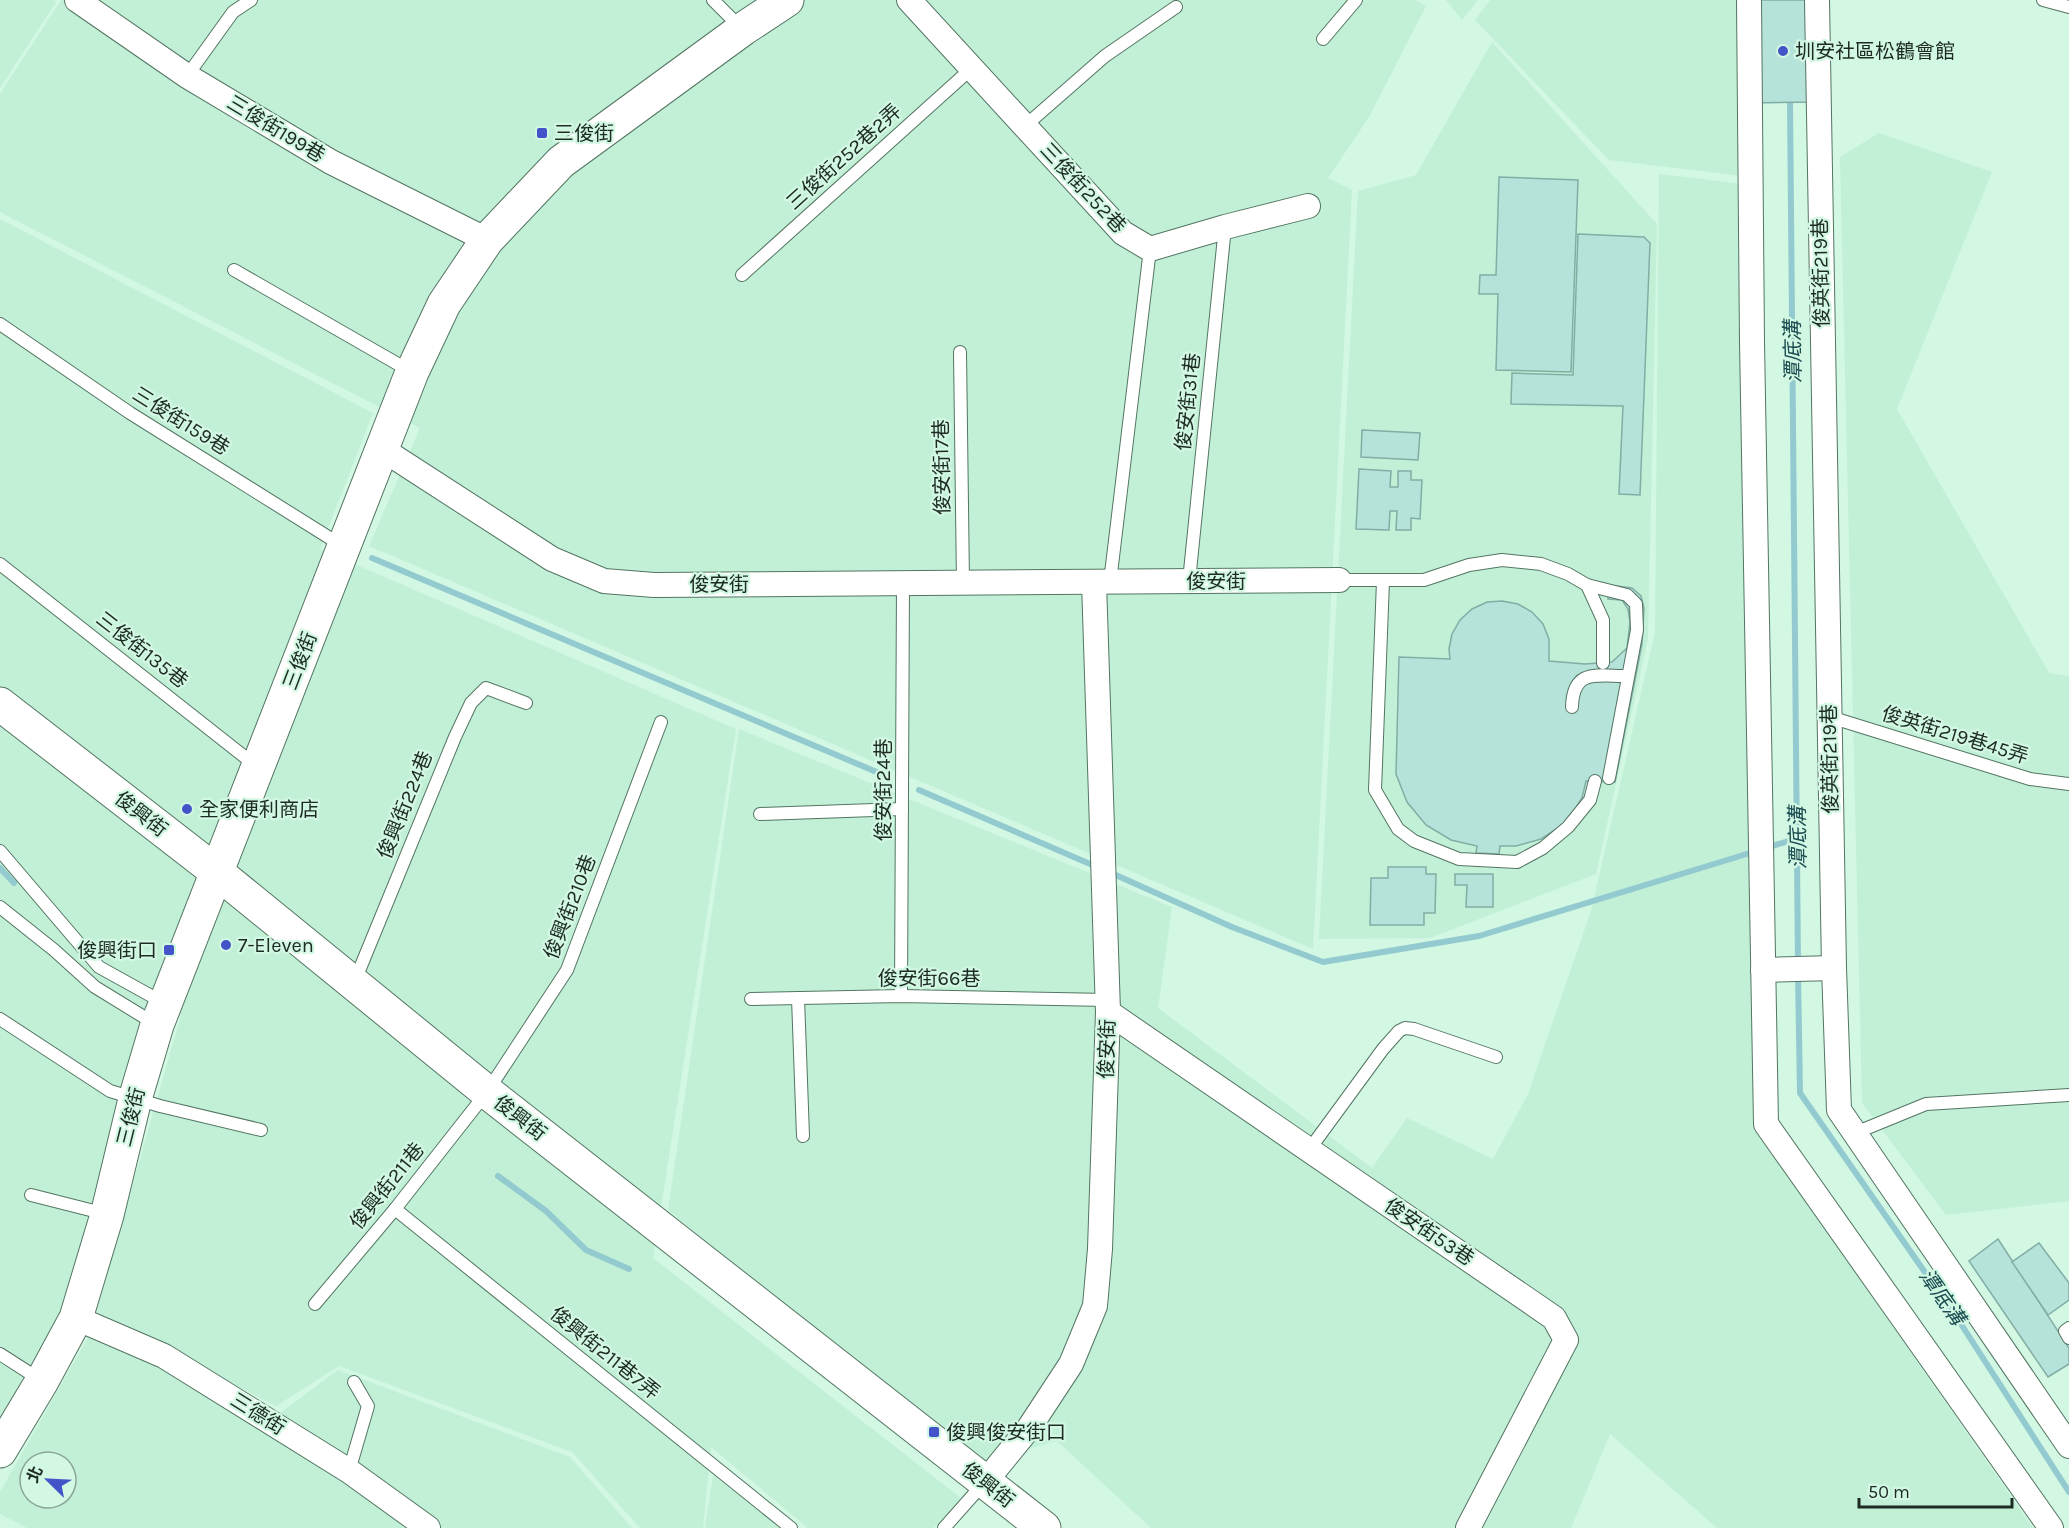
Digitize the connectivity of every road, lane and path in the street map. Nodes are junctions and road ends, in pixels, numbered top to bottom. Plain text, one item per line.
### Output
1 (76, 0) edge
2 (251, 0) edge
3 (713, 0) edge
4 (787, 0) edge
5 (909, 0) edge
6 (1356, 0) edge
7 (1749, 0) edge
8 (1816, 0) edge
9 (2043, 0) edge
10 (1176, 6) dead end
11 (2069, 7) edge
12 (742, 29) junction
13 (1323, 39) dead end
14 (972, 68) junction
15 (187, 76) junction
16 (1025, 126) junction
17 (1308, 206) dead end
18 (1225, 227) junction
19 (487, 240) junction
20 (1150, 249) junction
21 (234, 270) dead end
22 (742, 275) dead end
23 (0, 324) edge
24 (960, 351) dead end
25 (412, 372) junction
26 (382, 449) junction
27 (344, 546) junction
28 (0, 564) edge
29 (1339, 580) joint
30 (1189, 581) junction
31 (1383, 581) junction
32 (1102, 582) junction
33 (903, 583) junction
34 (963, 583) junction
35 (1587, 585) junction
36 (1603, 663) dead end
37 (1627, 676) junction
38 (0, 704) edge
39 (526, 704) dead end
40 (1572, 707) dead end
41 (1830, 717) junction
42 (661, 722) dead end
43 (258, 768) junction
44 (1609, 778) dead end
45 (1595, 781) dead end
46 (2069, 784) edge
47 (902, 809) junction
48 (760, 814) dead end
49 (0, 851) edge
50 (218, 873) junction
51 (0, 907) edge
52 (1834, 968) junction
53 (1763, 970) junction
54 (354, 984) junction
55 (902, 996) junction
56 (798, 998) junction
57 (751, 999) dead end
58 (1108, 1006) junction
59 (161, 1014) junction
60 (0, 1018) edge
61 (1496, 1057) dead end
62 (487, 1092) junction
63 (2069, 1095) edge
64 (135, 1098) junction
65 (261, 1130) dead end
66 (1855, 1133) junction
67 (803, 1137) dead end
68 (1309, 1150) junction
69 (31, 1195) dead end
70 (395, 1209) junction
71 (107, 1215) junction
72 (315, 1304) dead end
73 (76, 1318) junction
74 (2069, 1328) edge
75 (2069, 1338) edge
76 (0, 1354) edge
77 (42, 1381) junction
78 (354, 1382) dead end
79 (2069, 1446) edge
80 (0, 1451) edge
81 (349, 1471) junction
82 (985, 1482) junction
83 (428, 1528) edge
84 (791, 1528) edge
85 (944, 1528) edge
86 (1044, 1528) edge
87 (1468, 1528) edge
88 (2051, 1528) edge

1 - 15 street, 三俊街199巷
2 - 15 lane
3 - 12 lane
4 - 12 street, 三俊街
5 - 14 street, 三俊街252巷
6 - 13 lane
7 - 53 street
8 - 41 street, 俊英街219巷
9 - 11 lane
10 - 16 lane
12 - 19 street, 三俊街
14 - 16 street, 三俊街252巷
14 - 22 lane, 三俊街252巷2弄
15 - 19 street, 三俊街199巷
16 - 20 street, 三俊街252巷
17 - 18 street
18 - 20 street
18 - 30 lane, 俊安街31巷
19 - 25 street, 三俊街
20 - 32 lane
21 - 25 lane
23 - 27 lane, 三俊街159巷
24 - 34 lane, 俊安街17巷
25 - 26 street, 三俊街
26 - 27 street, 三俊街
26 - 33 street, 俊安街
27 - 43 street, 三俊街
28 - 43 lane, 三俊街135巷
29 - 30 street, 俊安街
29 - 31 lane
30 - 32 street, 俊安街
31 - 35 lane
31 - 45 lane
32 - 34 street, 俊安街
32 - 58 street, 俊安街
33 - 34 street, 俊安街
33 - 47 lane, 俊安街24巷
35 - 36 lane
35 - 37 lane
37 - 40 lane
37 - 44 lane
38 - 50 street, 俊興街
39 - 54 lane, 俊興街224巷
41 - 46 lane, 俊英街219巷45弄
41 - 52 street, 俊英街219巷
42 - 62 lane, 俊興街210巷
43 - 50 street, 三俊街
47 - 48 lane
47 - 55 lane, 俊安街24巷
49 - 59 lane
50 - 54 street, 俊興街
50 - 59 street, 三俊街
51 - 59 lane
52 - 53 street
52 - 66 street, 俊英街219巷
53 - 88 street
54 - 62 street, 俊興街
55 - 56 lane, 俊安街66巷
55 - 58 lane, 俊安街66巷
56 - 57 lane, 俊安街66巷
56 - 67 lane
58 - 68 street, 俊安街53巷
58 - 82 street, 俊安街
59 - 64 street, 三俊街
60 - 64 lane
61 - 68 lane
62 - 70 lane, 俊興街211巷
62 - 82 street, 俊興街
63 - 66 lane
64 - 65 lane
64 - 71 street, 三俊街
66 - 79 street, 俊英街219巷
68 - 87 street, 俊安街53巷
69 - 71 lane
70 - 72 lane, 俊興街211巷
70 - 84 lane, 俊興街211巷7弄
71 - 73 street, 三俊街
73 - 77 street, 三俊街
73 - 81 street, 三德街
74 - 75 lane
76 - 77 lane
77 - 80 street, 三俊街
78 - 81 lane
81 - 83 street, 三德街
82 - 85 lane
82 - 86 street, 俊興街

